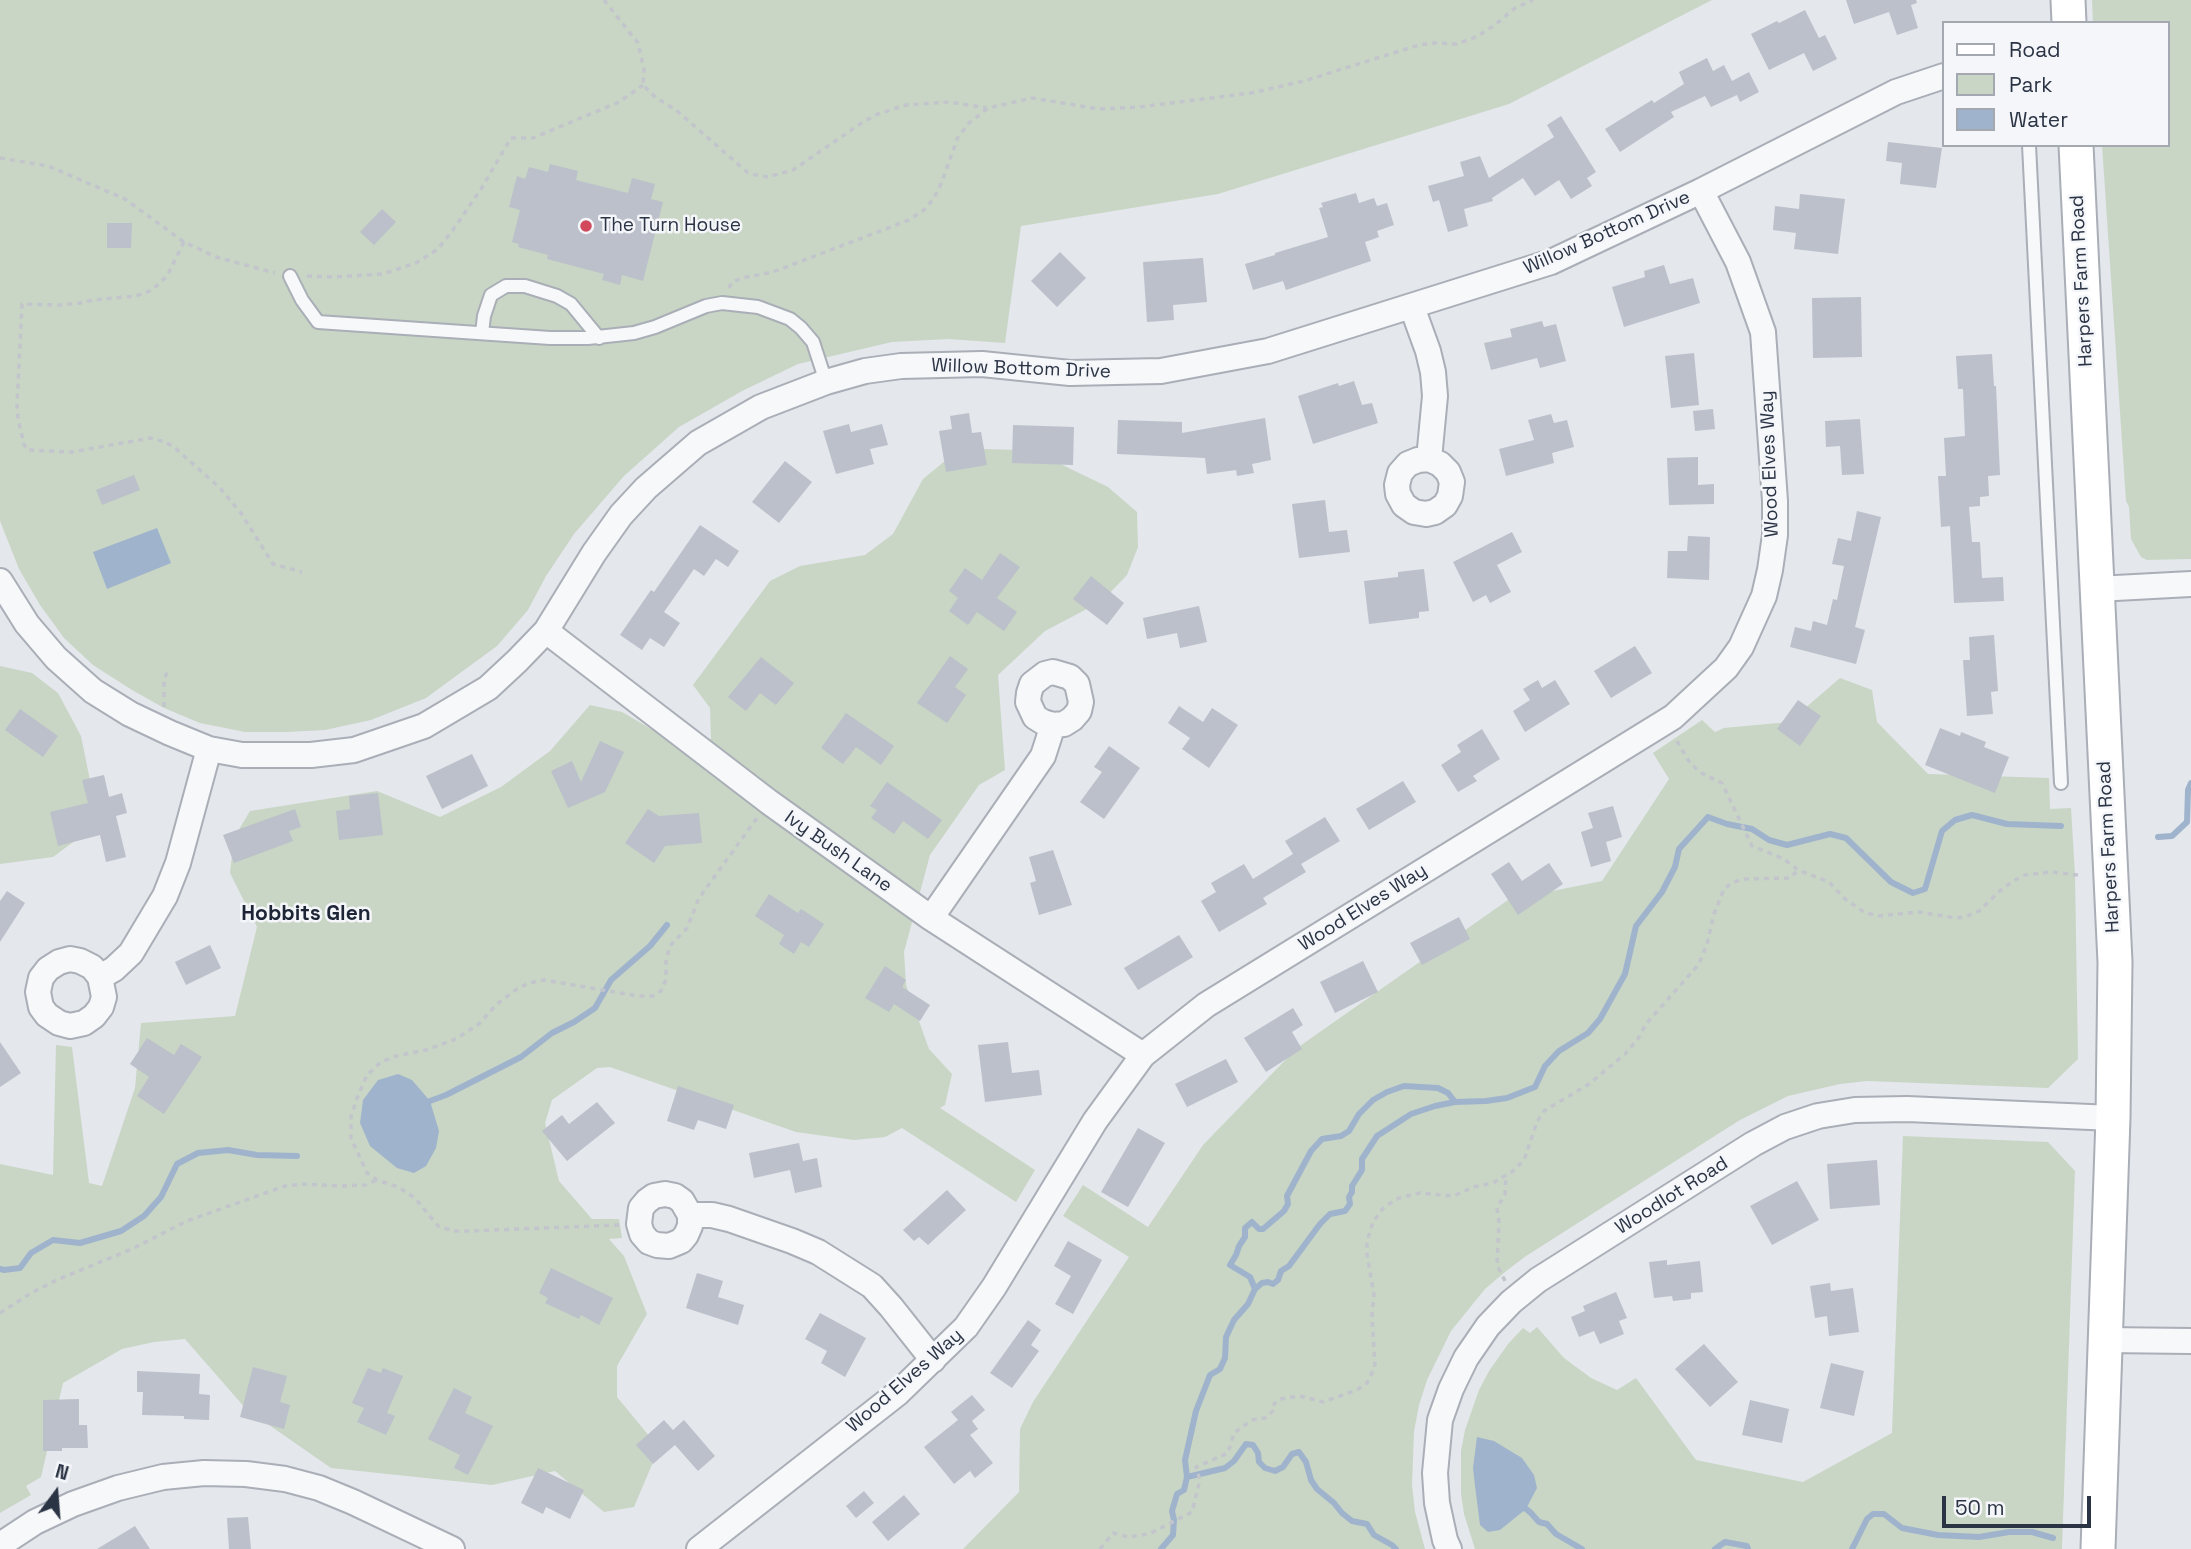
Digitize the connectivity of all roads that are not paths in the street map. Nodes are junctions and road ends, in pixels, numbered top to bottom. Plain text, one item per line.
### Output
1 (2068, 0) edge
2 (2069, 21) edge
3 (1942, 77) edge
4 (2029, 147) edge
5 (2076, 147) edge
6 (1701, 191) junction
7 (290, 276) road end
8 (1412, 307) junction
9 (482, 333) junction
10 (599, 338) junction
11 (826, 382) junction
12 (1429, 459) dead end
13 (0, 581) edge
14 (2191, 584) edge
15 (2097, 589) junction
16 (546, 631) junction
17 (1053, 725) dead end
18 (209, 749) junction
19 (2061, 783) dead end
20 (931, 918) junction
21 (100, 977) dead end
22 (1143, 1055) junction
23 (2113, 1118) junction
24 (690, 1215) junction
25 (2105, 1340) junction
26 (2191, 1341) edge
27 (933, 1360) junction
28 (0, 1545) edge
29 (452, 1549) edge
30 (699, 1549) edge
31 (1449, 1549) edge
32 (2098, 1549) edge

1 - 2 main road
3 - 6 street, Willow Bottom Drive
4 - 19 lane
5 - 15 main road, Harpers Farm Road
6 - 8 street, Willow Bottom Drive
6 - 22 street, Wood Elves Way
7 - 9 lane
8 - 11 street, Willow Bottom Drive
8 - 12 street
9 - 10 lane
9 - 10 lane
10 - 11 lane
11 - 16 street, Willow Bottom Drive
13 - 18 street, Willow Bottom Drive
14 - 15 street
15 - 23 main road, Harpers Farm Road
16 - 18 street, Willow Bottom Drive
16 - 20 street, Ivy Bush Lane
17 - 20 street
18 - 21 street
20 - 22 street, Ivy Bush Lane
22 - 27 street, Wood Elves Way
23 - 25 main road, Harpers Farm Road
23 - 31 street, Woodlot Road
24 - 24 street
24 - 27 street
25 - 26 street
25 - 32 main road, Harpers Farm Road
27 - 30 street, Wood Elves Way
28 - 29 street

